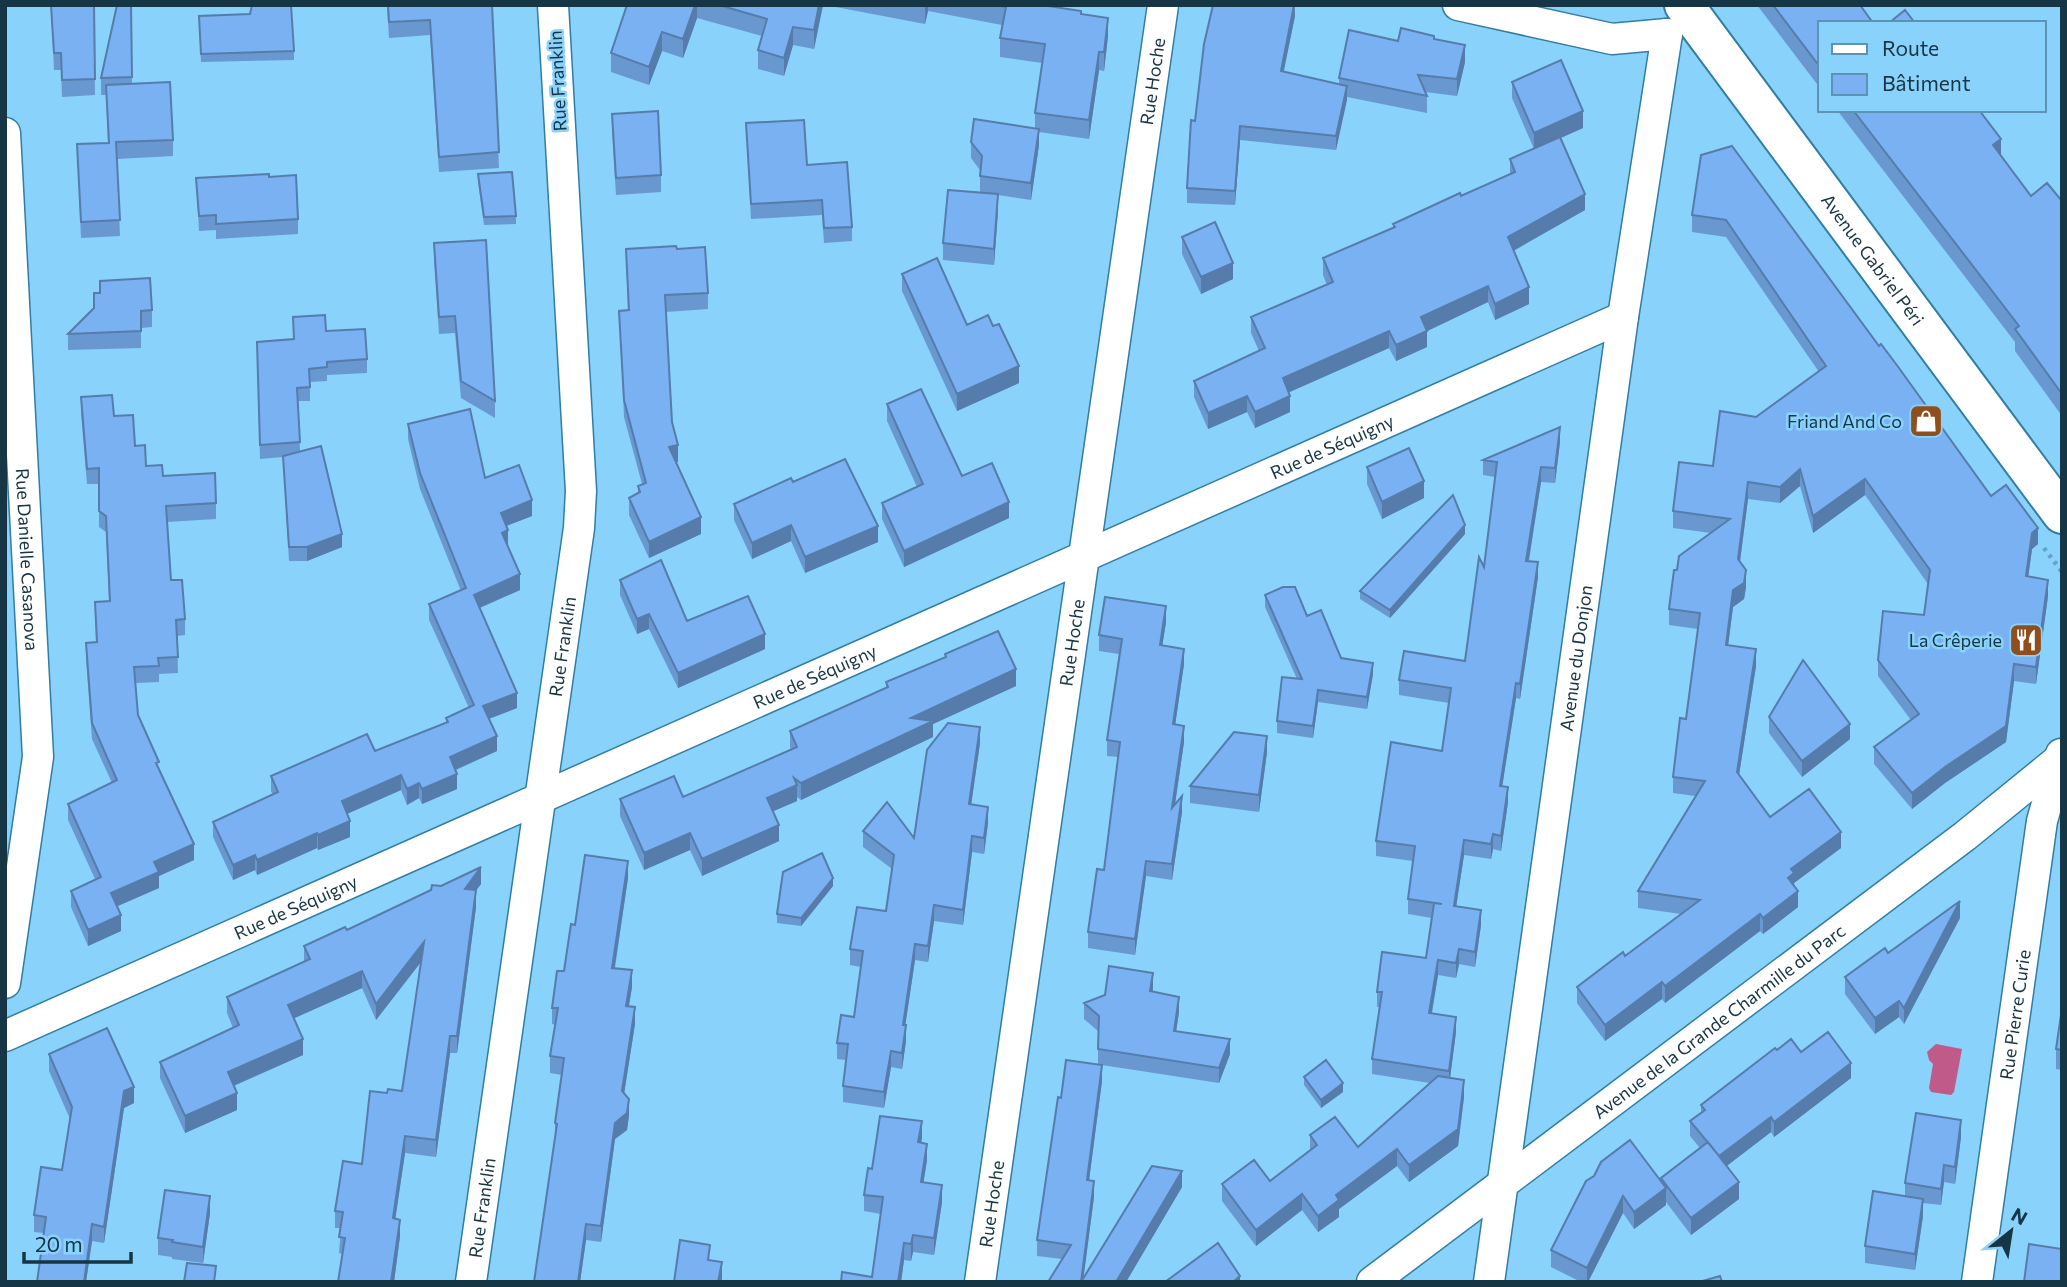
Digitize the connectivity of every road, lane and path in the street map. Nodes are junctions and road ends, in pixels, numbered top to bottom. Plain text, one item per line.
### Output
1 (553, 5) edge
2 (1163, 5) edge
3 (1458, 5) edge
4 (1681, 18) edge
5 (5, 132) edge
6 (1623, 317) junction
7 (2062, 514) edge
8 (1082, 559) junction
9 (2061, 755) edge
10 (540, 800) junction
11 (5, 984) edge
12 (5, 1036) edge
13 (1504, 1182) junction
14 (471, 1282) edge
15 (980, 1282) edge
16 (1372, 1282) edge
17 (1489, 1282) edge
18 (1977, 1282) edge

1 - 10 street, Rue Franklin
2 - 8 street, Rue Hoche
3 - 4 street
4 - 6 street, Avenue du Donjon
4 - 7 street, Avenue Gabriel Péri
5 - 11 street, Rue Danielle Casanova
6 - 8 street, Rue de Séquigny
6 - 13 street, Avenue du Donjon
8 - 10 street, Rue de Séquigny
8 - 15 street, Rue Hoche
9 - 13 street, Avenue de la Grande Charmille du Parc
9 - 18 street, Rue Pierre Curie
10 - 12 street, Rue de Séquigny
10 - 14 street, Rue Franklin
13 - 16 street, Avenue de la Grande Charmille du Parc
13 - 17 street, Avenue du Donjon

